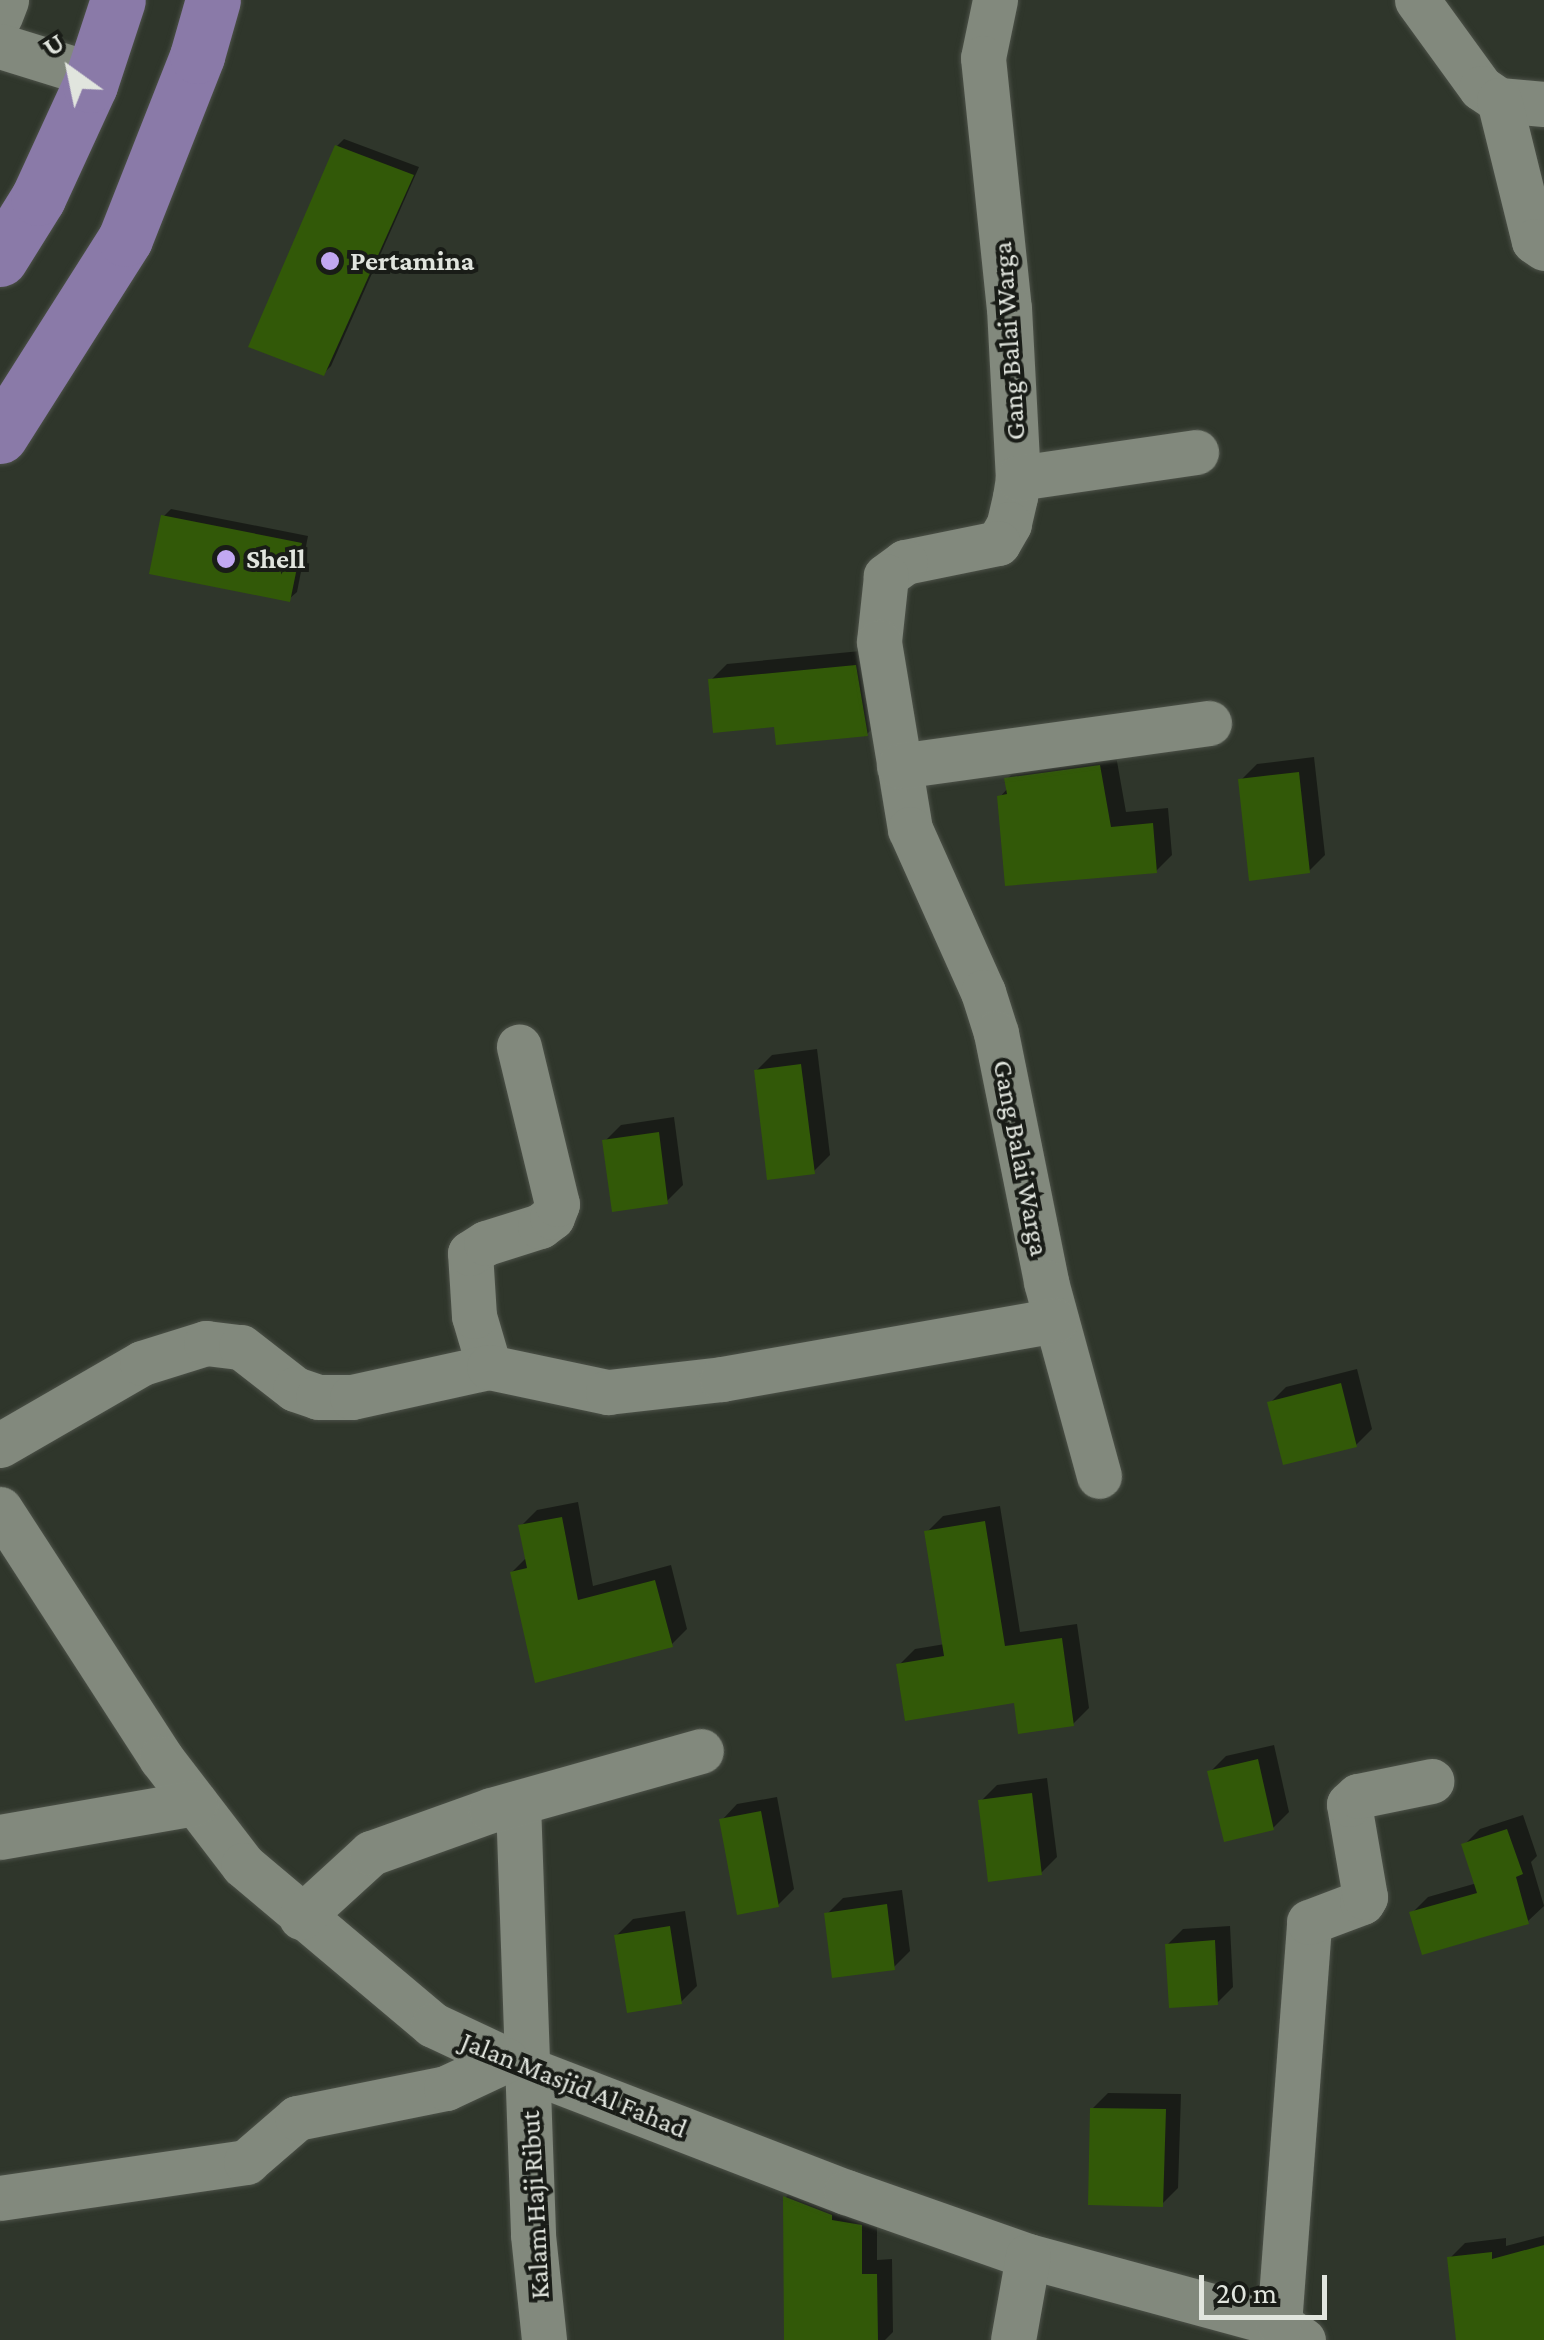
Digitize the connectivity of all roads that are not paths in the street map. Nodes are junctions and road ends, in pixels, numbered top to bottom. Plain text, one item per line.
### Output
1 (6, 0) edge
2 (118, 0) edge
3 (213, 0) edge
4 (995, 0) edge
5 (1418, 0) edge
6 (0, 16) edge
7 (0, 46) edge
8 (94, 76) junction
9 (1499, 100) junction
10 (1544, 104) edge
11 (1544, 248) edge
12 (0, 258) edge
13 (0, 436) edge
14 (1196, 452) dead end
15 (1018, 478) junction
16 (1209, 723) dead end
17 (900, 766) junction
18 (519, 1047) dead end
19 (1055, 1320) junction
20 (489, 1367) junction
21 (0, 1445) edge
22 (1099, 1476) dead end
23 (0, 1509) edge
24 (702, 1751) dead end
25 (1431, 1781) dead end
26 (195, 1803) junction
27 (518, 1804) junction
28 (0, 1837) edge
29 (300, 1917) junction
30 (516, 2065) junction
31 (0, 2198) edge
32 (1028, 2256) junction
33 (1291, 2332) edge
34 (544, 2340) edge
35 (1014, 2340) edge

1 - 6 street
2 - 8 main road
3 - 13 main road
4 - 15 street, Gang Balai Warga
5 - 9 street
7 - 8 street
8 - 12 main road
9 - 10 street
9 - 11 street
14 - 15 street
15 - 17 street, Gang Balai Warga
16 - 17 street
17 - 19 street, Gang Balai Warga
18 - 20 street
19 - 20 street
19 - 22 street, Gang Balai Warga
20 - 21 street
23 - 26 street, Jalan Masjid Al Fahad
24 - 27 street
25 - 33 street
26 - 28 street
26 - 29 street, Jalan Masjid Al Fahad
27 - 29 street
27 - 30 street, Kalam Haji Ribut
29 - 30 street, Jalan Masjid Al Fahad
30 - 31 street
30 - 32 street, Jalan Masjid Al Fahad
30 - 34 street, Kalam Haji Ribut
32 - 33 street, Jalan Masjid Al Fahad
32 - 35 street

